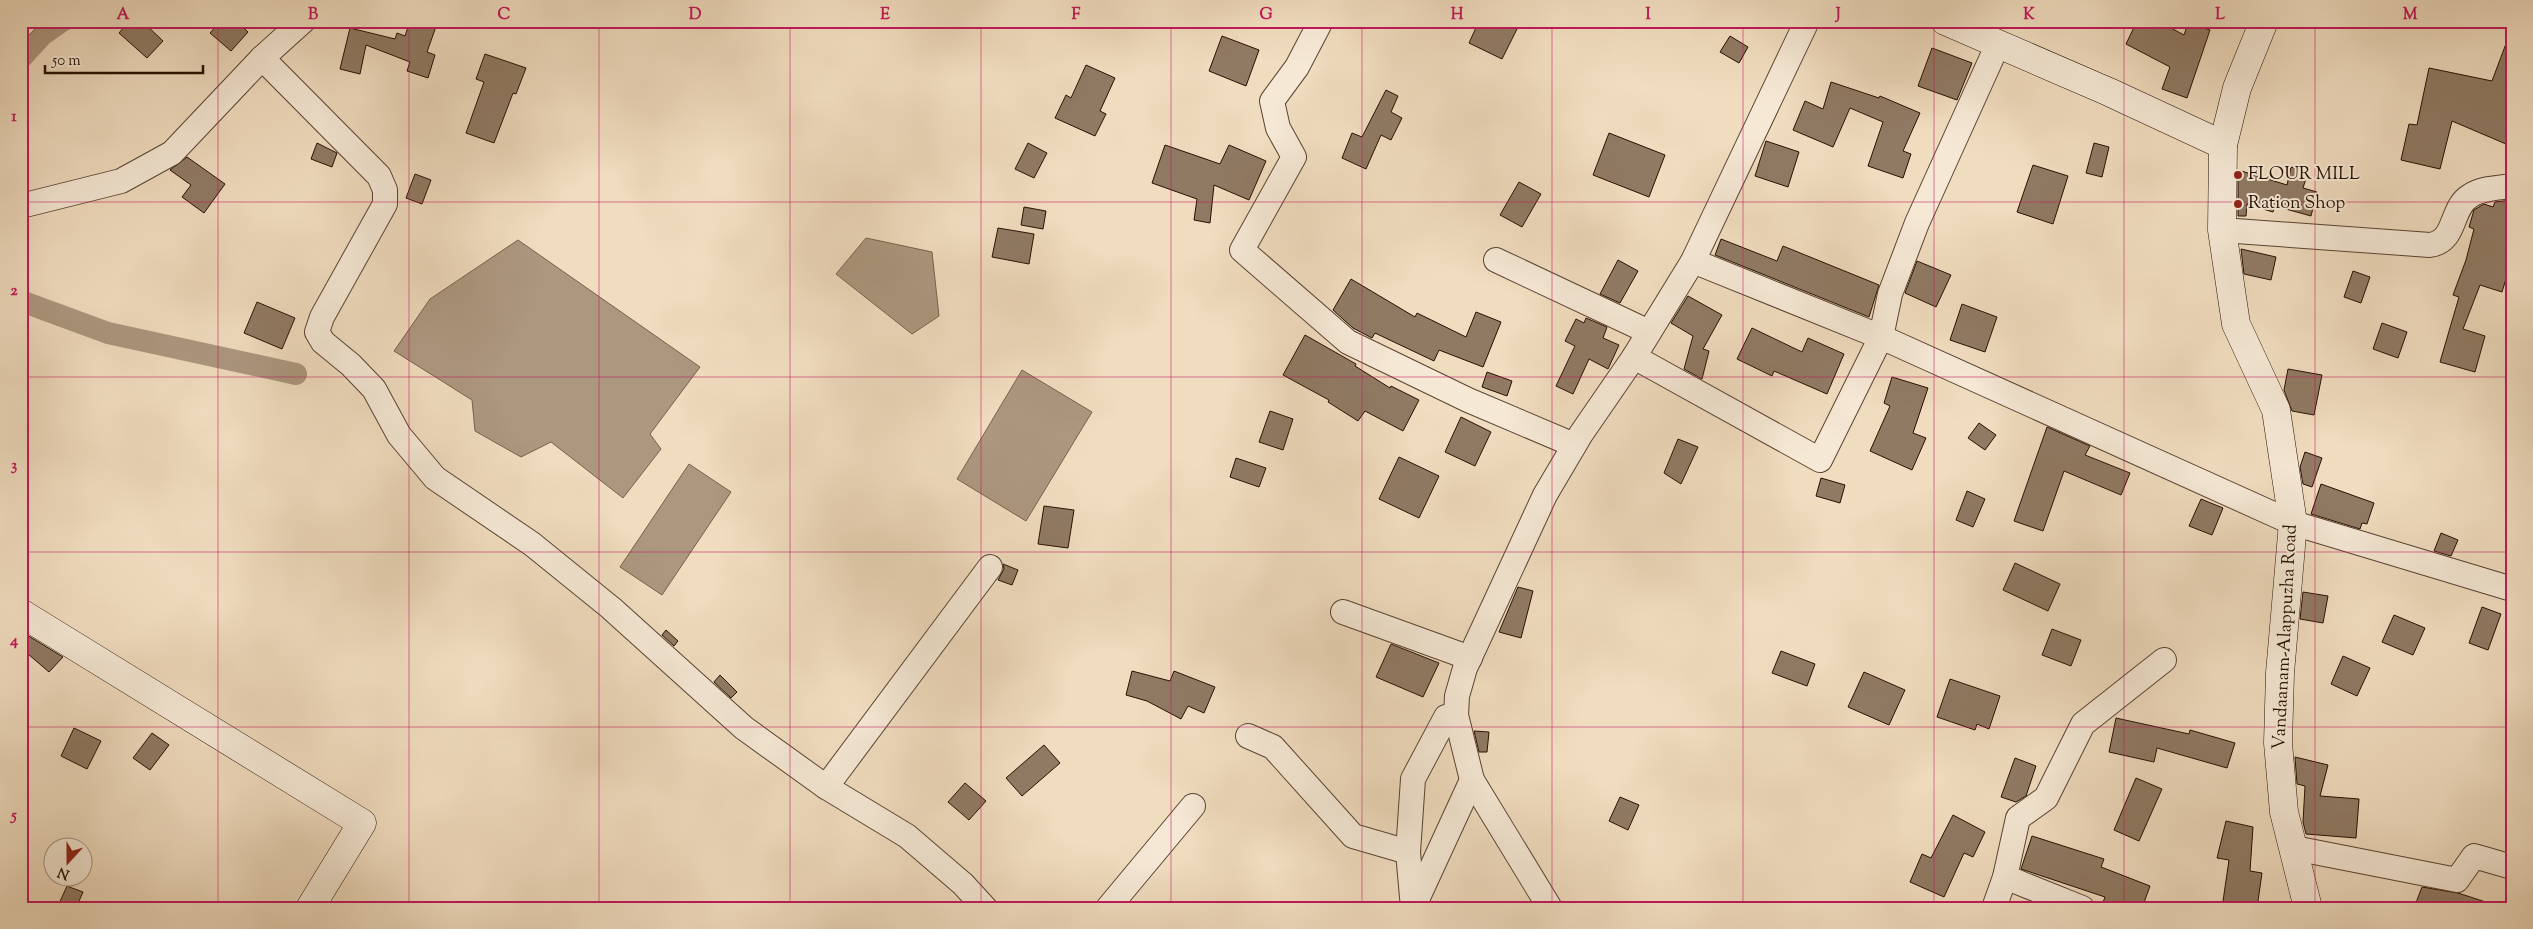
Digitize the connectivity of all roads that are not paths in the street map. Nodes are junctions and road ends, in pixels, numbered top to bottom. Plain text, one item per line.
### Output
1 (303, 21) edge
2 (1321, 21) edge
3 (1807, 21) edge
4 (1945, 21) edge
5 (2264, 21) edge
6 (1998, 44) junction
7 (262, 58) junction
8 (2223, 145) junction
9 (2512, 186) edge
10 (21, 206) edge
11 (2222, 230) junction
12 (1496, 260) dead end
13 (1693, 261) junction
14 (1650, 332) junction
15 (1880, 337) junction
16 (1634, 357) junction
17 (1574, 445) junction
18 (2293, 523) junction
19 (990, 567) dead end
20 (2512, 589) edge
21 (1343, 612) dead end
22 (21, 613) edge
23 (1470, 658) junction
24 (2164, 660) dead end
25 (1456, 715) junction
26 (1248, 736) dead end
27 (1472, 780) junction
28 (826, 787) junction
29 (1193, 806) dead end
30 (2294, 848) junction
31 (1408, 852) junction
32 (2512, 867) edge
33 (2005, 877) junction
34 (310, 908) edge
35 (985, 908) edge
36 (1108, 908) edge
37 (1413, 908) edge
38 (1550, 908) edge
39 (1994, 908) edge
40 (2082, 908) edge
41 (2308, 908) edge

1 - 7 street
2 - 17 street
3 - 13 street
4 - 6 main road
5 - 8 main road, Vandaanam-Alappuzha Road
6 - 8 main road
6 - 15 street
7 - 10 street
7 - 28 street
8 - 11 main road, Vandaanam-Alappuzha Road
9 - 11 street
11 - 18 main road, Vandaanam-Alappuzha Road
12 - 14 street
13 - 14 street
13 - 15 street
14 - 16 street
15 - 16 street
15 - 18 street
16 - 17 street
17 - 23 street
18 - 20 street
18 - 30 main road, Vandaanam-Alappuzha Road
19 - 28 street
21 - 23 street
22 - 34 main road
23 - 25 street
24 - 33 street
25 - 27 street
25 - 31 street
26 - 31 street
27 - 37 street
27 - 38 street
28 - 35 street
29 - 36 street
30 - 32 street
30 - 41 main road, Vandaanam-Alappuzha Road
31 - 37 street
33 - 39 street
33 - 40 street

